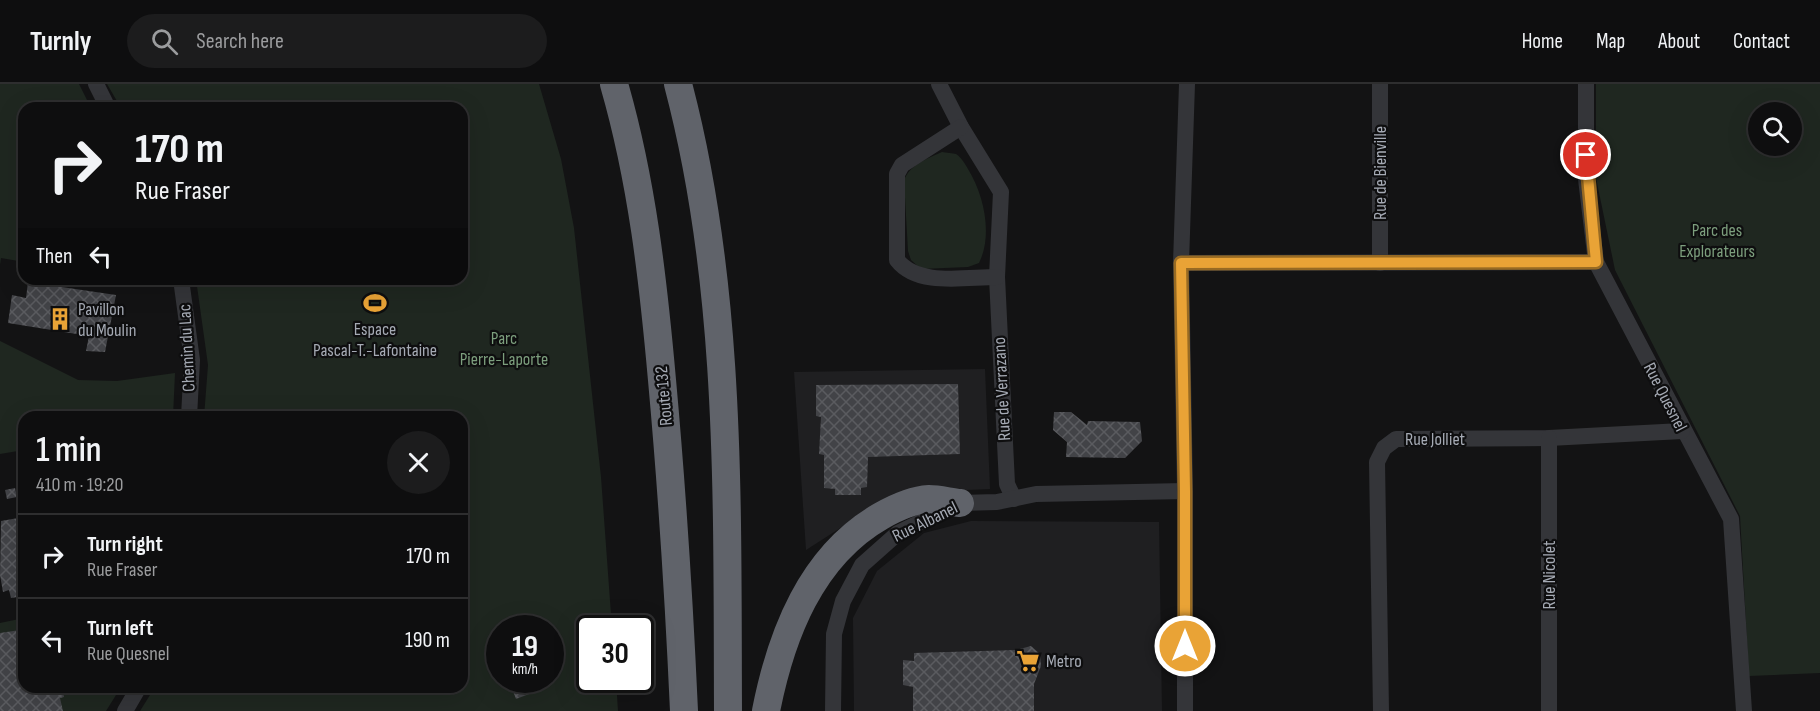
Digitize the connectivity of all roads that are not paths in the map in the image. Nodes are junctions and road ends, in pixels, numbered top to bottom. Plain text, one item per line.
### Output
1 (96, 84) edge
2 (614, 84) edge
3 (678, 84) edge
4 (939, 84) edge
5 (1187, 84) edge
6 (1380, 84) edge
7 (1586, 84) edge
8 (105, 102) edge
9 (961, 127) junction
10 (1596, 262) junction
11 (1181, 263) junction
12 (1380, 263) junction
13 (997, 277) junction
14 (182, 285) edge
15 (189, 411) edge
16 (1683, 431) junction
17 (1549, 438) junction
18 (1185, 491) junction
19 (1014, 499) junction
20 (960, 503) junction
21 (136, 693) edge
22 (125, 711) edge
23 (684, 711) edge
24 (728, 711) edge
25 (766, 711) edge
26 (833, 711) edge
27 (1185, 711) edge
28 (1381, 711) edge
29 (1549, 711) edge
30 (1744, 711) edge

1 - 8 street
2 - 23 highway, Route 132
3 - 24 highway
4 - 9 street, Rue de Verrazano
5 - 11 street
6 - 12 street, Rue de Bienville
7 - 10 street, Rue Quesnel
9 - 13 street, Rue de Verrazano
9 - 13 street
10 - 12 street
10 - 16 street, Rue Quesnel
11 - 12 street
11 - 18 street
13 - 19 street, Rue de Verrazano
14 - 15 street, Chemin du Lac
16 - 17 street, Rue Jolliet
16 - 30 street, Rue Quesnel
17 - 28 street, Rue Jolliet
17 - 29 street, Rue Nicolet
18 - 19 street, Rue Albanel
18 - 27 street
19 - 20 street, Rue Albanel
20 - 25 highway
20 - 26 street, Rue Albanel
21 - 22 street

